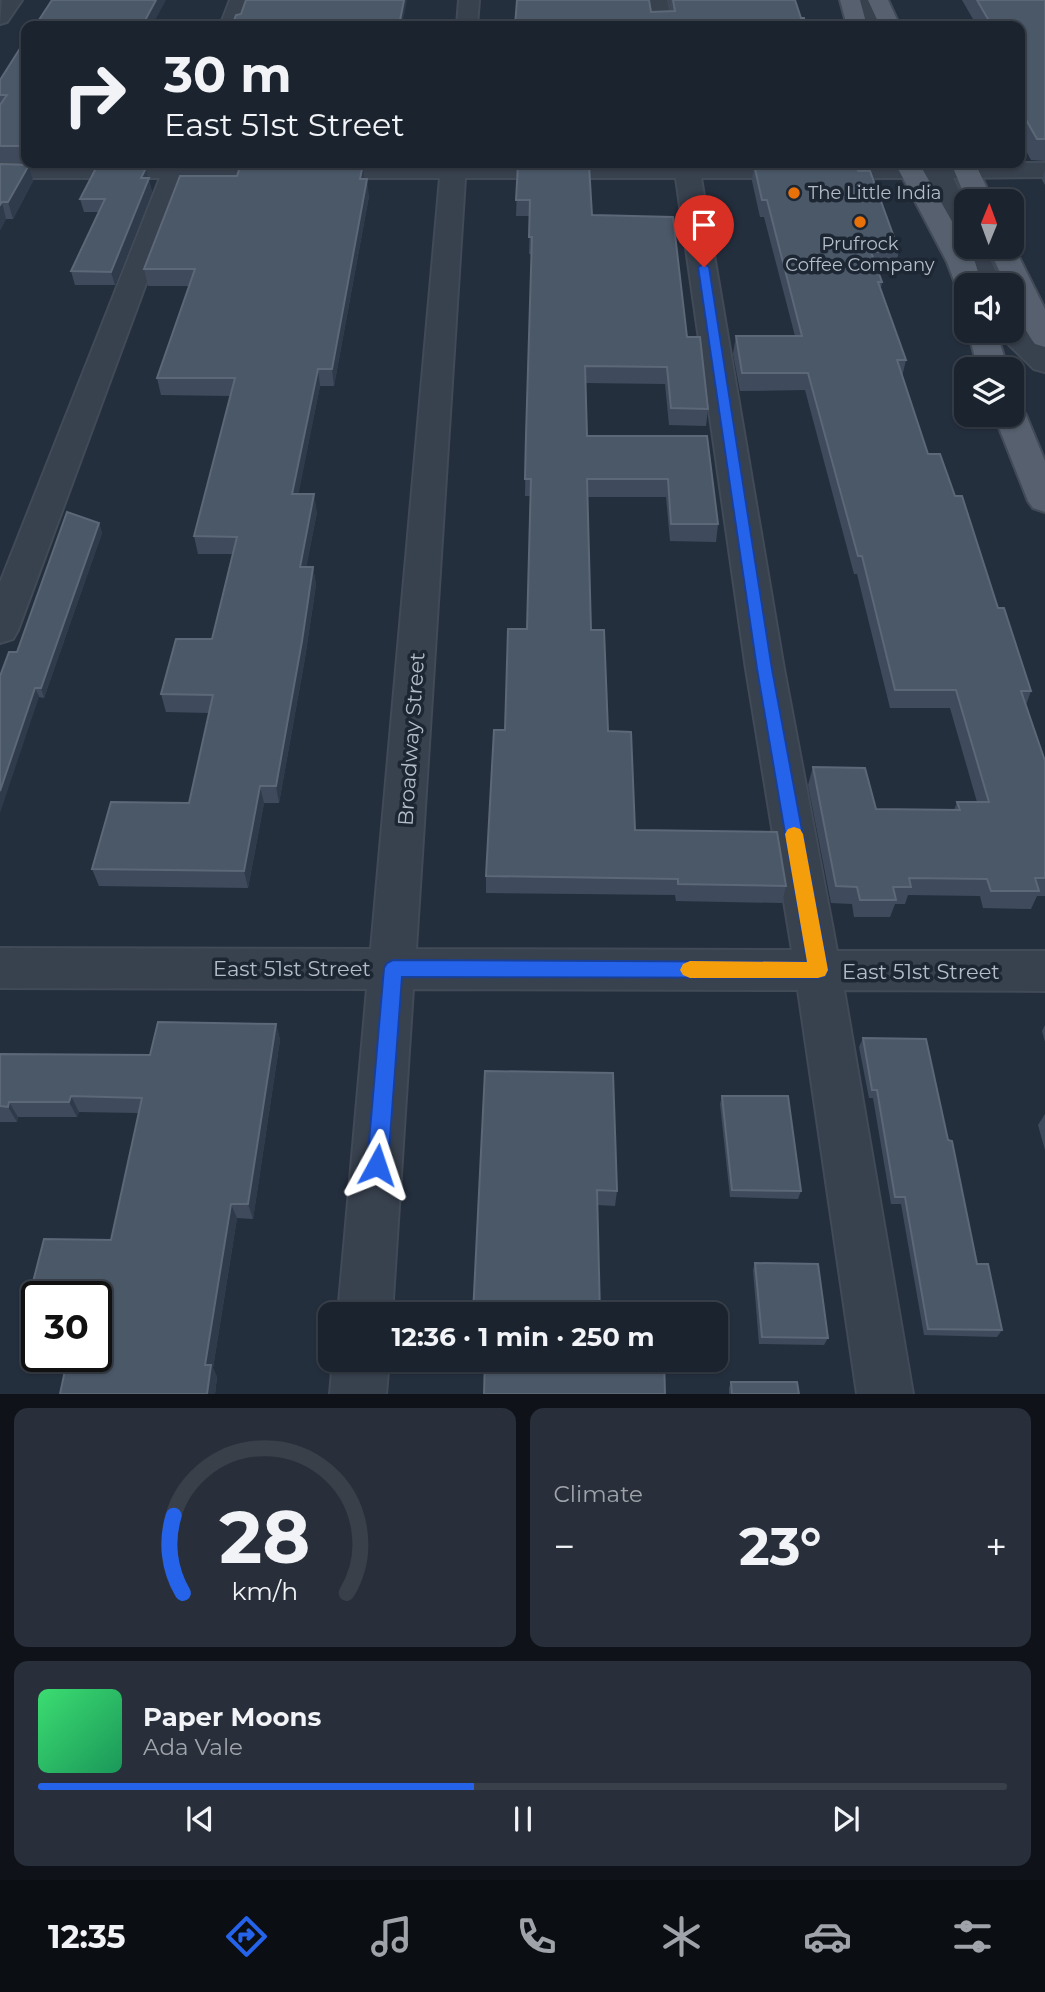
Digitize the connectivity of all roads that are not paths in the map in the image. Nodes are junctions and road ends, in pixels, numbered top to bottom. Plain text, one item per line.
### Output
1 (12, 0) edge
2 (240, 0) edge
3 (469, 0) edge
4 (657, 0) edge
5 (849, 0) edge
6 (865, 0) edge
7 (878, 0) edge
8 (0, 18) edge
9 (232, 21) edge
10 (467, 21) edge
11 (661, 21) edge
12 (855, 21) edge
13 (874, 21) edge
14 (888, 21) edge
15 (133, 168) edge
16 (177, 168) edge
17 (454, 168) edge
18 (687, 168) edge
19 (923, 168) edge
20 (923, 168) edge
21 (966, 168) edge
22 (1005, 168) edge
23 (1045, 170) edge
24 (0, 171) edge
25 (975, 189) edge
26 (954, 216) edge
27 (1007, 259) edge
28 (964, 273) edge
29 (1045, 338) edge
30 (1022, 343) edge
31 (1045, 363) edge
32 (1015, 427) edge
33 (1045, 501) edge
34 (0, 630) edge
35 (0, 968) edge
36 (393, 968) junction
37 (818, 970) junction
38 (1045, 971) edge
39 (366, 1302) edge
40 (360, 1372) edge
41 (358, 1394) edge
42 (885, 1394) edge

1 - 8 street
2 - 9 street
3 - 10 street
4 - 11 street
5 - 12 main road
6 - 13 street
7 - 14 main road
15 - 24 street
16 - 34 street
17 - 36 street, Broadway Street
18 - 37 street
19 - 26 street
20 - 28 main road
21 - 25 main road
22 - 23 street
27 - 29 main road
30 - 31 street
32 - 33 main road
35 - 36 street, East 51st Street
36 - 37 street, East 51st Street
36 - 39 street, Broadway Street
37 - 38 street, East 51st Street
37 - 42 street
40 - 41 street

